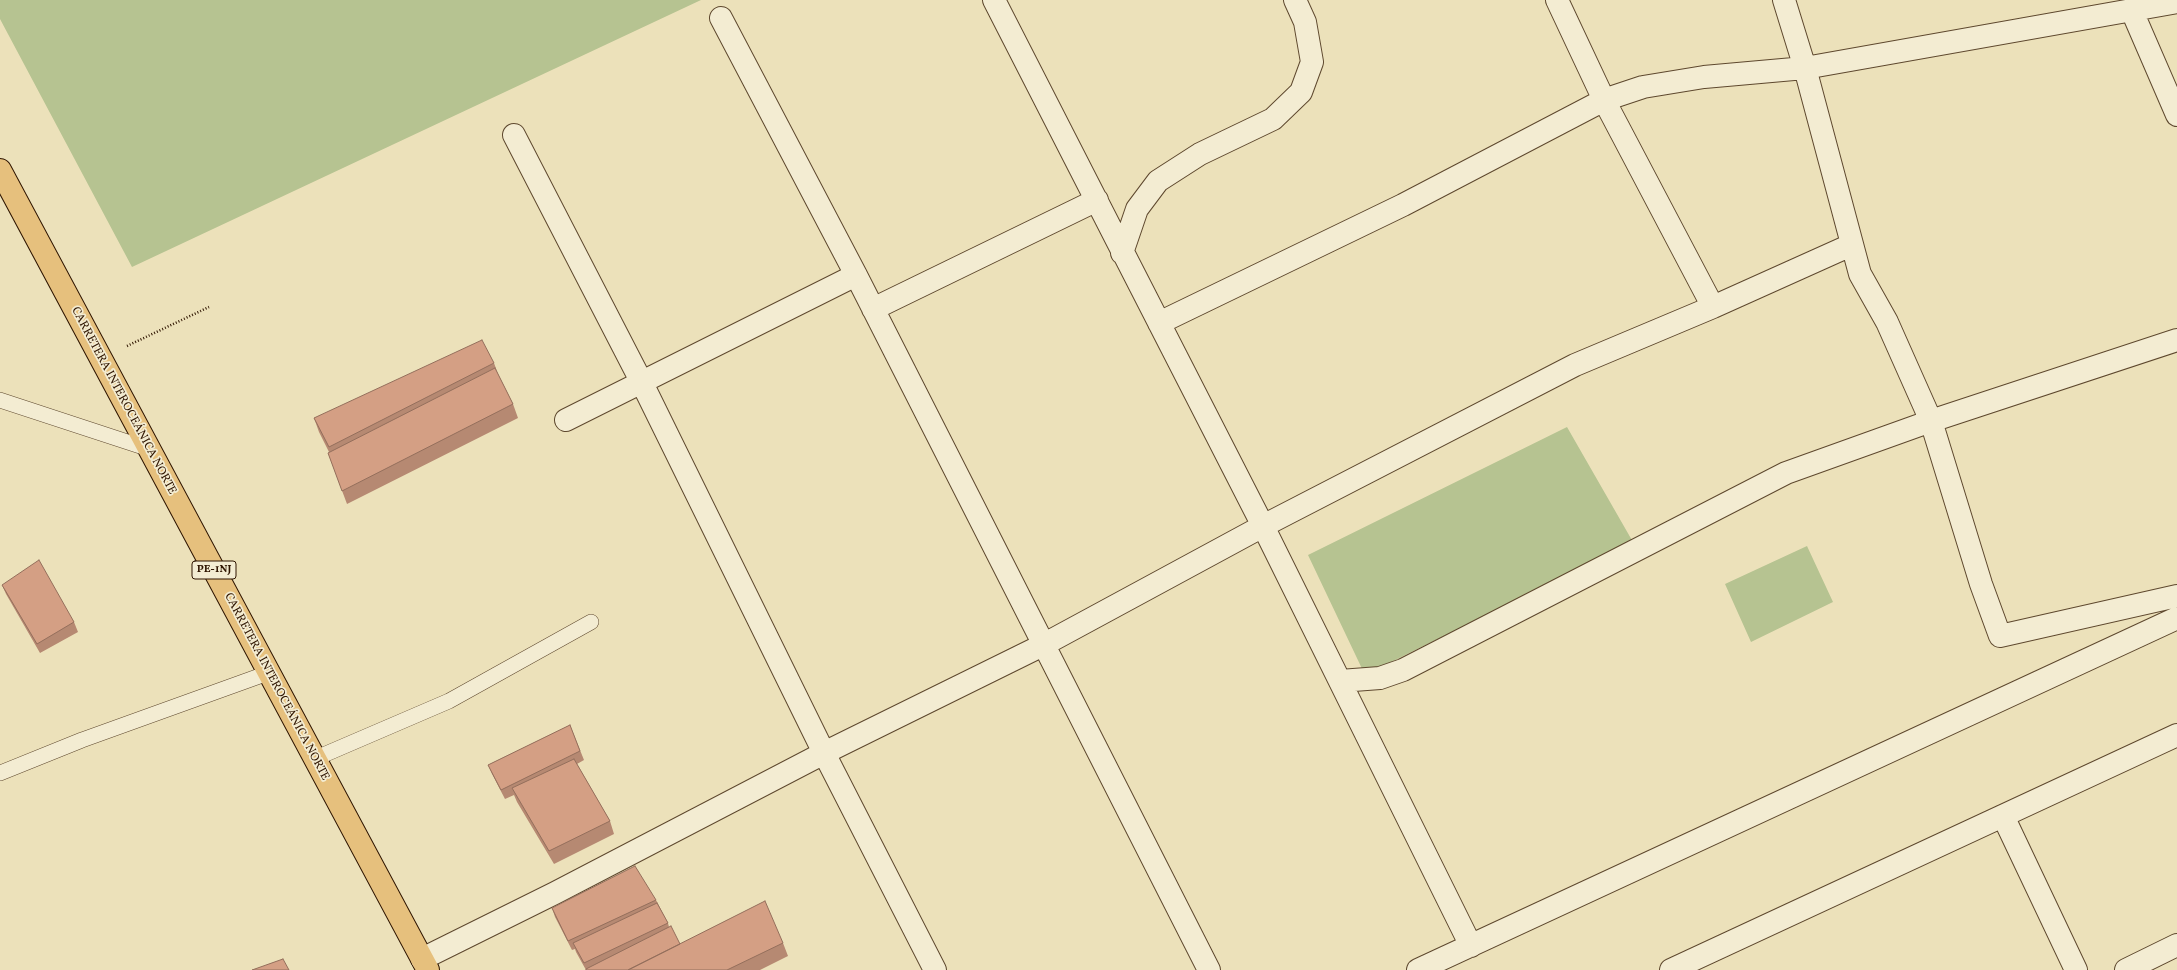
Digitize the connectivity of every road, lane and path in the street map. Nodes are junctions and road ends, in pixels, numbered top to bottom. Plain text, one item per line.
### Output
1 (994, 0) edge
2 (1295, 0) edge
3 (1557, 0) edge
4 (1784, 0) edge
5 (2177, 2) edge
6 (2132, 11) junction
7 (721, 18) dead end
8 (1805, 68) junction
9 (1604, 100) junction
10 (2177, 115) edge
11 (514, 135) dead end
12 (0, 170) edge
13 (1097, 200) junction
14 (1851, 245) junction
15 (1122, 253) junction
16 (856, 275) junction
17 (209, 307) dead end
18 (1714, 307) junction
19 (874, 310) junction
20 (1159, 323) junction
21 (2177, 340) edge
22 (101, 358) junction
23 (642, 383) junction
24 (0, 400) edge
25 (566, 420) dead end
26 (1931, 421) junction
27 (149, 449) junction
28 (1263, 526) junction
29 (2177, 596) edge
30 (2177, 618) edge
31 (591, 622) dead end
32 (1043, 645) junction
33 (268, 673) junction
34 (1340, 681) junction
35 (2177, 735) edge
36 (824, 753) junction
37 (314, 759) junction
38 (0, 773) edge
39 (2003, 816) junction
40 (2177, 945) edge
41 (1470, 946) junction
42 (425, 964) edge
43 (935, 970) edge
44 (1209, 970) edge
45 (1418, 970) edge
46 (1671, 970) edge
47 (2076, 970) edge
48 (2126, 970) edge

1 - 13 street
2 - 15 street
3 - 9 street
4 - 8 street
5 - 6 street
6 - 8 street
6 - 10 street
7 - 16 street
8 - 9 street
8 - 14 street
9 - 18 street
9 - 20 street
11 - 23 street
12 - 22 highway, CARRETERA INTEROCEÁNICA NORTE / PE-1NJ
13 - 15 street
13 - 19 street
14 - 18 street
14 - 26 street
15 - 20 street
16 - 19 street
16 - 23 street
17 - 22 path
18 - 28 street
19 - 32 street
20 - 28 street
21 - 26 street
22 - 27 highway, CARRETERA INTEROCEÁNICA NORTE / PE-1NJ
23 - 25 street
23 - 36 street
24 - 27 lane
26 - 29 street
26 - 34 street
27 - 33 highway, CARRETERA INTEROCEÁNICA NORTE / PE-1NJ
28 - 32 street
28 - 34 street
30 - 41 street
31 - 37 lane
32 - 36 street
32 - 44 street
33 - 37 highway, CARRETERA INTEROCEÁNICA NORTE / PE-1NJ
33 - 38 lane
34 - 41 street
35 - 39 street
36 - 42 street
36 - 43 street
37 - 42 highway, CARRETERA INTEROCEÁNICA NORTE / PE-1NJ
39 - 46 street
39 - 47 street
40 - 48 street
41 - 45 street

